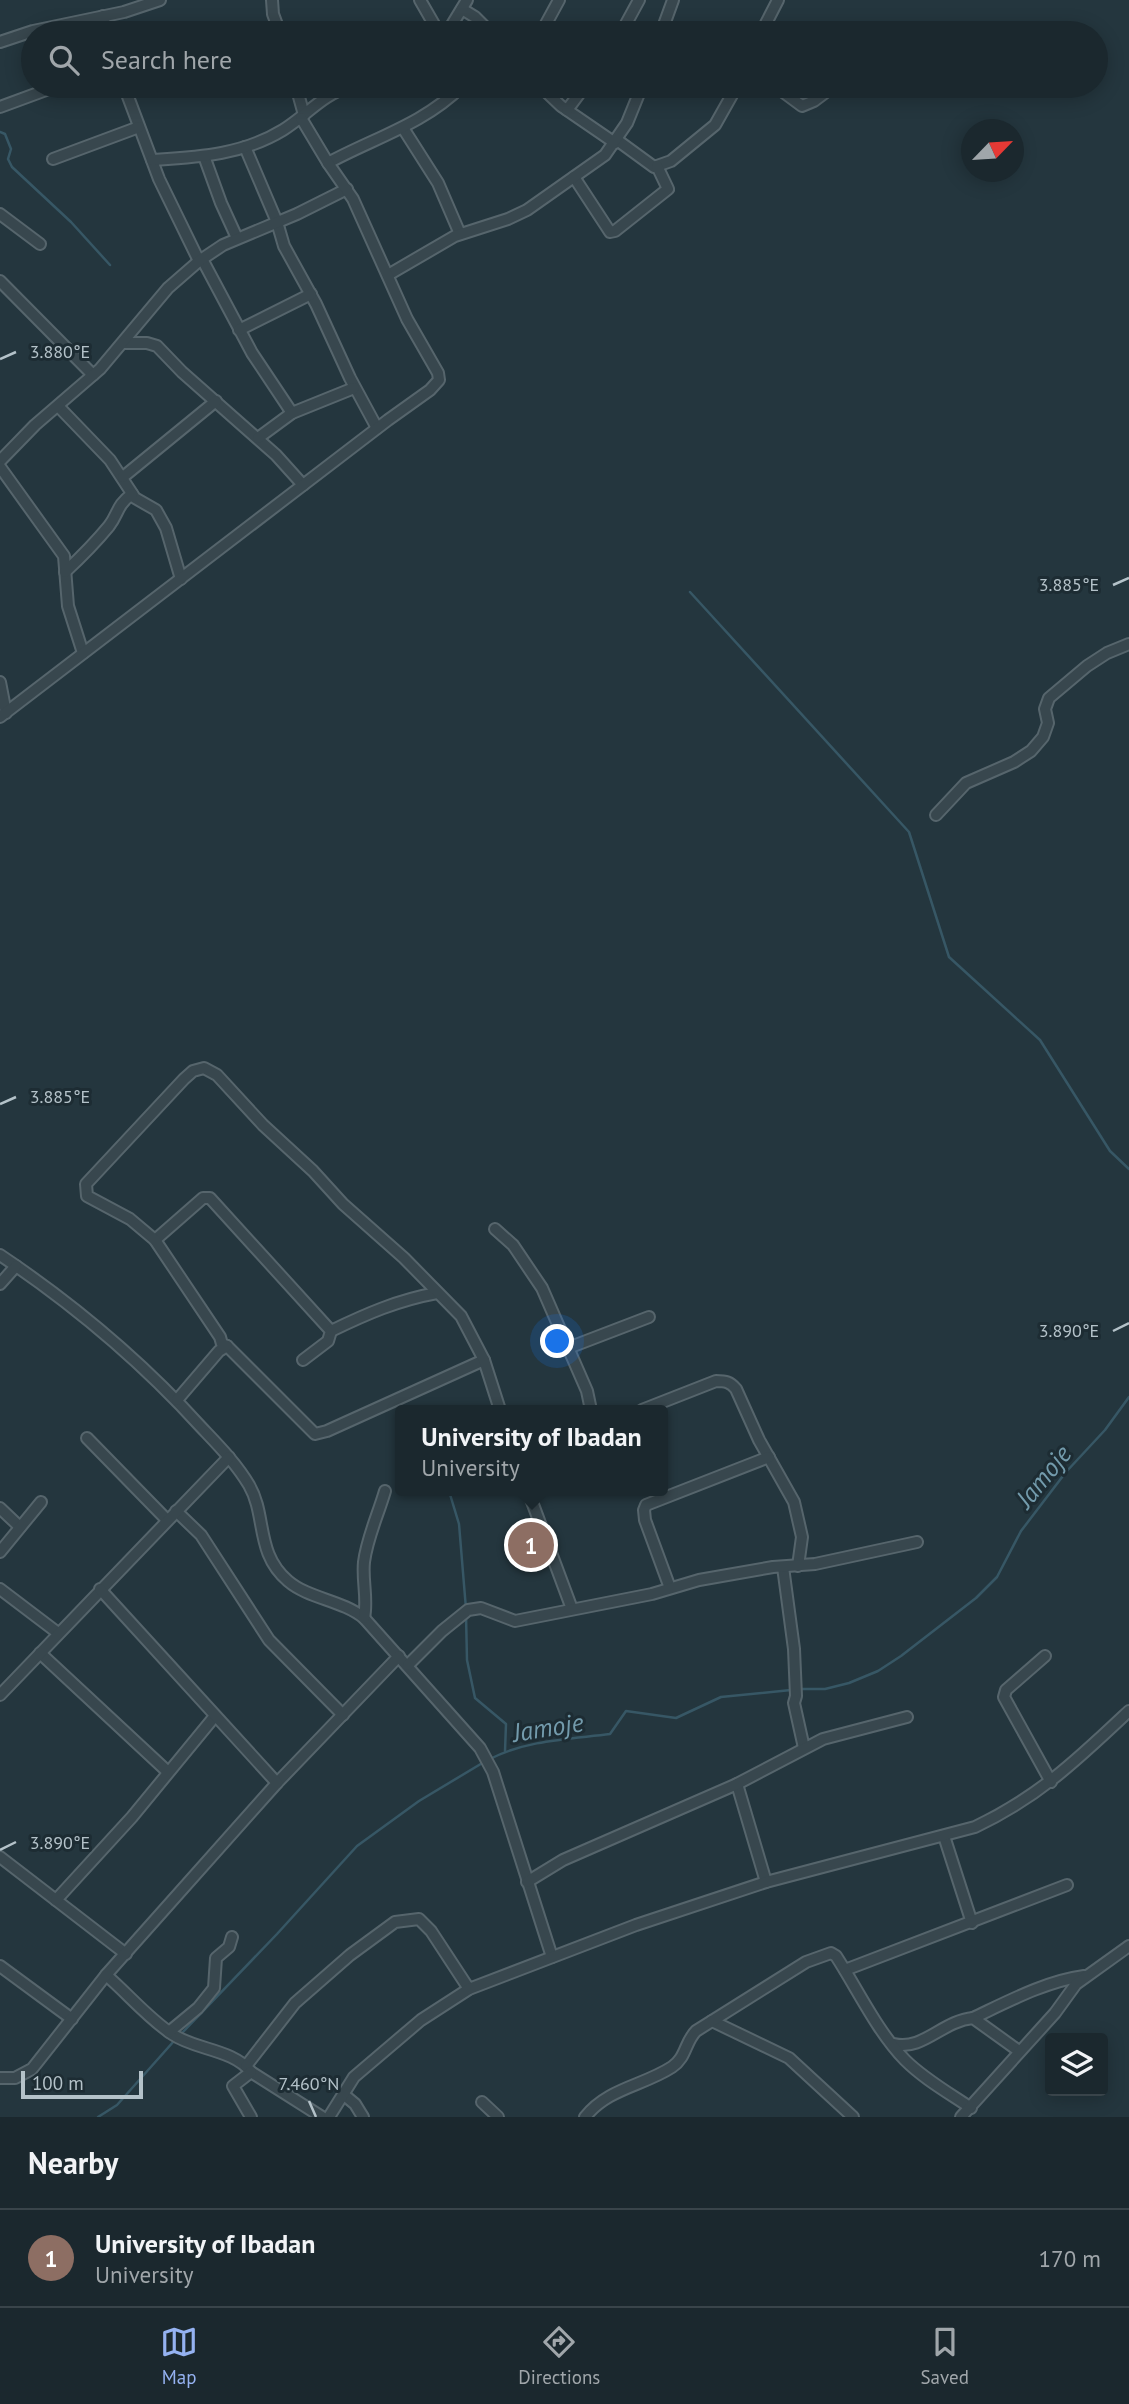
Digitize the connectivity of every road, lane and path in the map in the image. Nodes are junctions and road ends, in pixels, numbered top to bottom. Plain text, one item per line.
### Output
1 (160, 0) edge
2 (272, 0) edge
3 (420, 0) edge
4 (559, 0) edge
5 (639, 0) edge
6 (673, 0) edge
7 (778, 0) edge
8 (465, 4) edge
9 (103, 16) junction
10 (80, 21) edge
11 (104, 21) edge
12 (275, 21) edge
13 (432, 21) edge
14 (454, 21) edge
15 (479, 21) edge
16 (548, 21) edge
17 (628, 21) edge
18 (665, 21) edge
19 (767, 21) edge
20 (21, 35) edge
21 (0, 42) edge
22 (24, 98) edge
23 (128, 98) edge
24 (299, 98) edge
25 (322, 98) edge
26 (448, 98) edge
27 (554, 98) edge
28 (576, 98) edge
29 (637, 98) edge
30 (730, 98) edge
31 (791, 98) edge
32 (818, 98) edge
33 (0, 107) edge
34 (567, 110) junction
35 (303, 116) junction
36 (139, 127) junction
37 (403, 128) junction
38 (616, 142) junction
39 (245, 147) junction
40 (204, 156) junction
41 (53, 159) dead end
42 (152, 160) junction
43 (328, 163) junction
44 (657, 166) junction
45 (574, 177) junction
46 (347, 189) junction
47 (0, 214) edge
48 (277, 222) junction
49 (460, 234) junction
50 (237, 239) junction
51 (40, 244) dead end
52 (200, 260) junction
53 (388, 275) junction
54 (0, 281) edge
55 (311, 294) junction
56 (239, 330) junction
57 (123, 343) junction
58 (93, 375) junction
59 (354, 387) junction
60 (216, 401) junction
61 (58, 406) junction
62 (292, 413) junction
63 (377, 428) junction
64 (258, 439) junction
65 (0, 461) edge
66 (0, 467) edge
67 (122, 477) junction
68 (303, 485) junction
69 (132, 494) junction
70 (71, 560) junction
71 (181, 579) junction
72 (1129, 644) edge
73 (83, 653) junction
74 (0, 682) edge
75 (3, 715) edge
76 (936, 816) dead end
77 (495, 1229) dead end
78 (155, 1240) junction
79 (0, 1255) edge
80 (16, 1266) junction
81 (0, 1284) edge
82 (437, 1293) junction
83 (649, 1317) dead end
84 (331, 1331) junction
85 (227, 1346) junction
86 (568, 1348) junction
87 (303, 1360) dead end
88 (484, 1360) junction
89 (177, 1401) junction
90 (498, 1405) edge
91 (590, 1405) edge
92 (655, 1405) edge
93 (87, 1438) dead end
94 (229, 1457) junction
95 (769, 1457) junction
96 (385, 1491) dead end
97 (530, 1496) edge
98 (41, 1502) dead end
99 (0, 1508) edge
100 (176, 1511) junction
101 (167, 1520) junction
102 (20, 1527) junction
103 (917, 1542) dead end
104 (0, 1552) edge
105 (798, 1566) junction
106 (782, 1567) junction
107 (670, 1588) junction
108 (0, 1589) edge
109 (100, 1589) junction
110 (572, 1609) junction
111 (364, 1618) junction
112 (58, 1633) junction
113 (40, 1653) junction
114 (399, 1656) junction
115 (1045, 1656) dead end
116 (408, 1665) junction
117 (0, 1695) edge
118 (1129, 1711) edge
119 (343, 1715) junction
120 (215, 1716) junction
121 (907, 1717) dead end
122 (804, 1748) junction
123 (168, 1772) junction
124 (1051, 1782) junction
125 (276, 1783) junction
126 (737, 1784) junction
127 (944, 1836) junction
128 (0, 1857) edge
129 (527, 1882) junction
130 (766, 1882) junction
131 (1067, 1885) dead end
132 (56, 1900) junction
133 (972, 1923) junction
134 (232, 1937) dead end
135 (1129, 1946) edge
136 (126, 1954) junction
137 (552, 1957) junction
138 (0, 1966) edge
139 (845, 1970) junction
140 (106, 1975) junction
141 (1087, 1976) junction
142 (469, 1989) junction
143 (973, 2018) junction
144 (72, 2020) junction
145 (712, 2021) junction
146 (169, 2032) junction
147 (894, 2044) junction
148 (1018, 2052) junction
149 (249, 2069) junction
150 (0, 2078) edge
151 (343, 2094) junction
152 (482, 2102) dead end
153 (971, 2108) junction
154 (315, 2115) edge
155 (251, 2117) edge
156 (328, 2117) edge
157 (363, 2117) edge
158 (498, 2117) edge
159 (586, 2117) edge
160 (853, 2117) edge
161 (961, 2117) edge

1 - 9 street
2 - 12 street
3 - 13 street
4 - 16 street
5 - 17 street
6 - 18 street
7 - 19 street
8 - 14 street
8 - 15 street
9 - 10 street
9 - 11 street
20 - 21 street
22 - 33 street
23 - 36 street
24 - 35 street
25 - 35 street
26 - 37 street
27 - 34 street
28 - 34 street
29 - 38 street
30 - 44 street
31 - 32 street
34 - 38 street
35 - 39 street
35 - 43 street
36 - 41 street
36 - 42 street
37 - 43 street
37 - 49 street
38 - 44 street
38 - 45 street
39 - 40 street
39 - 48 street
40 - 42 street
40 - 50 street
42 - 52 street
43 - 46 street
44 - 45 street
45 - 49 street
46 - 48 street
46 - 53 street
47 - 51 street
48 - 50 street
48 - 55 street
49 - 53 street
50 - 52 street
52 - 56 street
52 - 57 street
53 - 63 street
54 - 58 street
55 - 56 street
55 - 59 street
56 - 62 street
57 - 58 street
57 - 60 street
58 - 61 street
59 - 62 street
59 - 63 street
60 - 64 street
60 - 67 street
61 - 65 street
61 - 67 street
62 - 64 street
63 - 68 street
64 - 68 street
66 - 70 street
67 - 69 street
68 - 71 street
69 - 70 street
69 - 71 street
70 - 73 street
71 - 73 street
72 - 76 street
73 - 75 street
74 - 75 street
77 - 86 street
78 - 82 street
78 - 84 street
78 - 85 street
79 - 80 street
80 - 81 street
80 - 89 street
82 - 84 street
82 - 88 street
83 - 86 street
84 - 87 street
85 - 88 street
85 - 89 street
86 - 91 street
88 - 90 street
89 - 94 street
92 - 95 street
93 - 101 street
94 - 100 street
94 - 111 street
95 - 105 street
95 - 107 street
96 - 111 street
97 - 110 street
98 - 102 street
99 - 102 street
100 - 101 street
100 - 119 street
101 - 109 street
102 - 104 street
103 - 105 street
105 - 106 street
106 - 107 street
106 - 122 street
107 - 110 street
108 - 112 street
109 - 112 street
109 - 120 street
110 - 116 street
111 - 114 street
112 - 113 street
113 - 117 street
113 - 123 street
114 - 116 street
114 - 119 street
115 - 124 street
116 - 129 street
118 - 124 street
119 - 125 street
120 - 123 street
120 - 125 street
121 - 122 street
122 - 126 street
123 - 132 street
124 - 127 street
125 - 136 street
126 - 129 street
126 - 130 street
127 - 130 street
127 - 133 street
128 - 132 street
129 - 137 street
130 - 137 street
131 - 133 street
132 - 136 street
133 - 139 street
134 - 146 street
135 - 141 street
136 - 140 street
137 - 142 street
138 - 144 street
139 - 145 street
139 - 147 street
140 - 144 street
140 - 146 street
141 - 143 street
141 - 148 street
142 - 149 street
142 - 151 street
143 - 147 street
143 - 148 street
144 - 150 street
145 - 159 street
145 - 160 street
146 - 149 street
147 - 153 street
148 - 153 street
149 - 154 street
149 - 155 street
151 - 156 street
151 - 157 street
152 - 158 street
153 - 161 street

